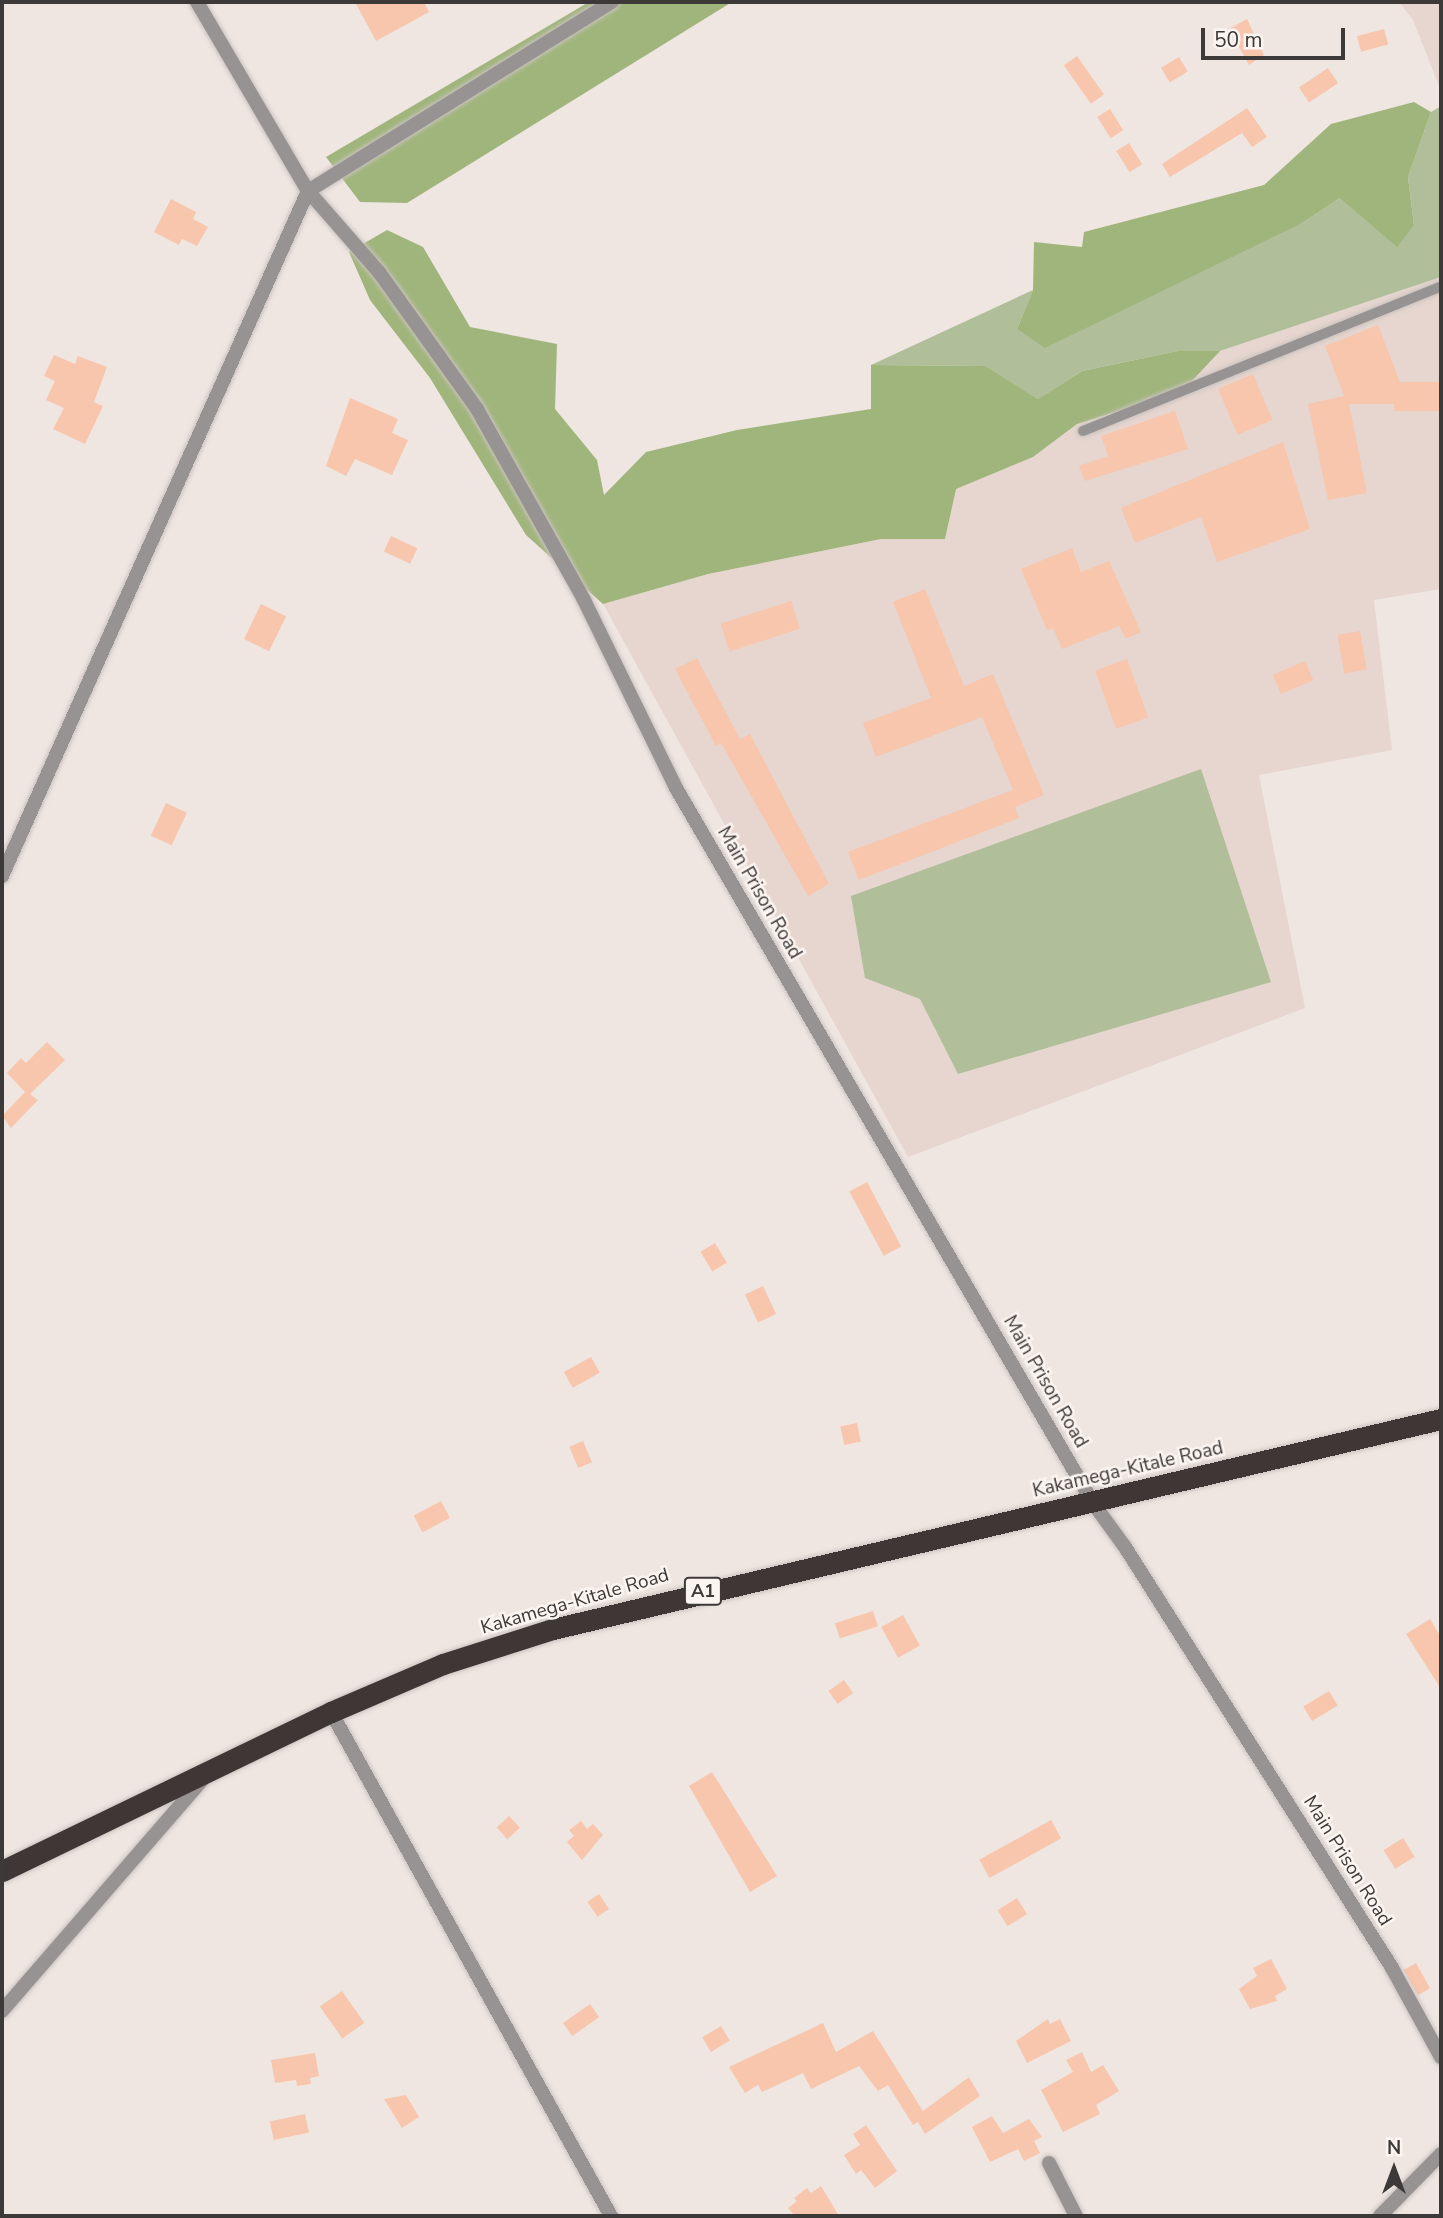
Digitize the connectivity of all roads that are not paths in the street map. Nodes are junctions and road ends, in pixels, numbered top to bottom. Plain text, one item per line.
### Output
1 (197, 2) edge
2 (612, 2) edge
3 (308, 191) junction
4 (1441, 286) edge
5 (1083, 431) dead end
6 (2, 876) edge
7 (1441, 1419) edge
8 (1093, 1503) junction
9 (331, 1712) junction
10 (210, 1771) junction
11 (2, 1871) edge
12 (2, 2011) edge
13 (1441, 2057) edge
14 (1441, 2154) edge
15 (1049, 2163) dead end
16 (611, 2216) edge
17 (1076, 2216) edge
18 (1380, 2216) edge

1 - 3 street, Main Prison Road
2 - 3 street
3 - 6 street
3 - 8 street, Main Prison Road
4 - 5 lane
7 - 8 highway, Kakamega-Kitale Road / A1
8 - 9 highway, Kakamega-Kitale Road / A1
8 - 13 street, Main Prison Road
9 - 10 highway, Kakamega-Kitale Road / A1
9 - 16 street
10 - 11 highway, Kakamega-Kitale Road / A1
10 - 12 street
14 - 18 street
15 - 17 street

